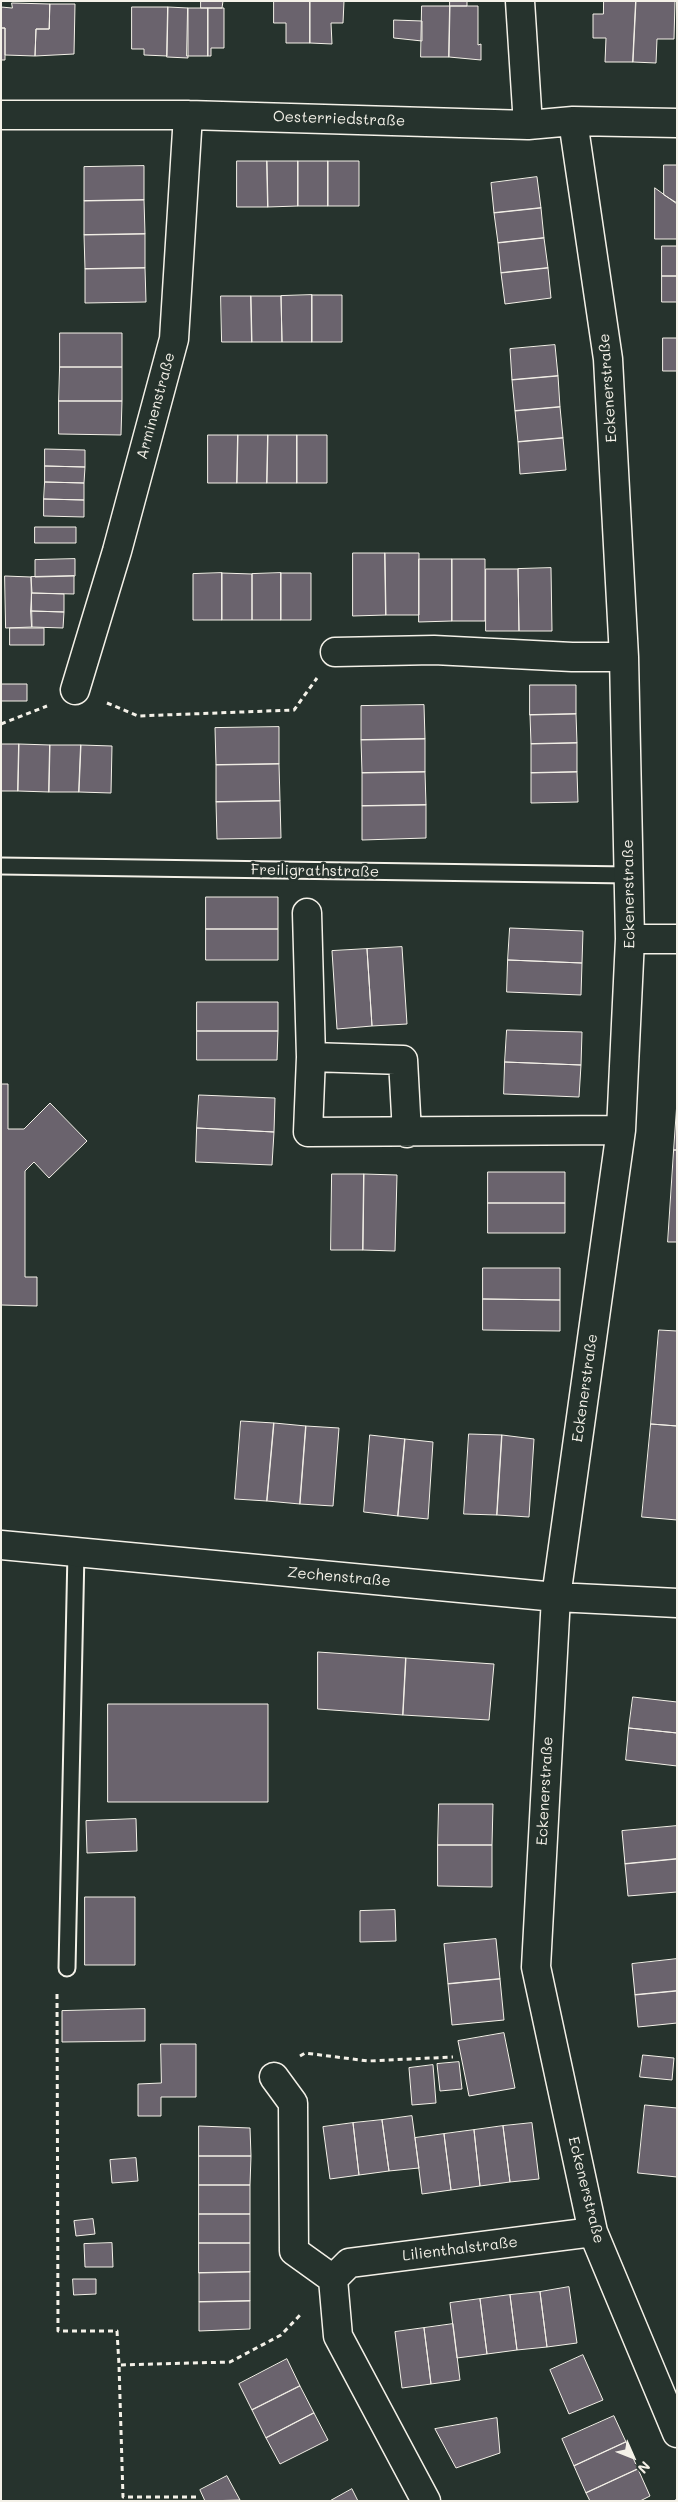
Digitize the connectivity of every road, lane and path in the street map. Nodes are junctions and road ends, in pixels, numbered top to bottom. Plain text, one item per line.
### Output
1 (520, 1) edge
2 (188, 114) junction
3 (1, 115) edge
4 (573, 122) junction
5 (677, 123) edge
6 (528, 125) junction
7 (335, 652) joint
8 (624, 657) junction
9 (75, 690) junction
10 (1, 724) edge
11 (1, 866) edge
12 (630, 875) junction
13 (308, 913) dead end
14 (630, 939) junction
15 (677, 939) edge
16 (311, 1057) junction
17 (622, 1130) junction
18 (408, 1132) junction
19 (1, 1545) edge
20 (76, 1552) junction
21 (556, 1597) junction
22 (677, 1603) edge
23 (67, 1968) joint
24 (453, 2057) dead end
25 (274, 2077) joint
26 (593, 2232) junction
27 (333, 2279) junction
28 (120, 2364) junction
29 (677, 2433) edge
30 (196, 2497) dead end
31 (426, 2501) edge

1 - 6 street
2 - 3 street, Oesterriedstraße
2 - 6 street, Oesterriedstraße
2 - 9 street, Arminenstraße
4 - 5 street, Oesterriedstraße
4 - 6 street, Oesterriedstraße
4 - 8 street, Eckenerstraße
7 - 8 street
7 - 9 path
8 - 12 street, Eckenerstraße
9 - 10 path
11 - 12 lane, Freiligrathstraße
12 - 14 street, Eckenerstraße
13 - 16 street
14 - 15 street
14 - 17 street, Eckenerstraße
16 - 18 street
16 - 18 street
17 - 18 street
17 - 21 street, Eckenerstraße
19 - 20 street, Zechenstraße
20 - 21 street, Zechenstraße
20 - 23 lane
21 - 22 street, Zechenstraße
21 - 26 street, Eckenerstraße
23 - 28 path
24 - 25 path
25 - 27 street
26 - 27 street, Lilienthalstraße
26 - 29 street, Eckenerstraße
27 - 28 path
27 - 31 street
28 - 30 path

